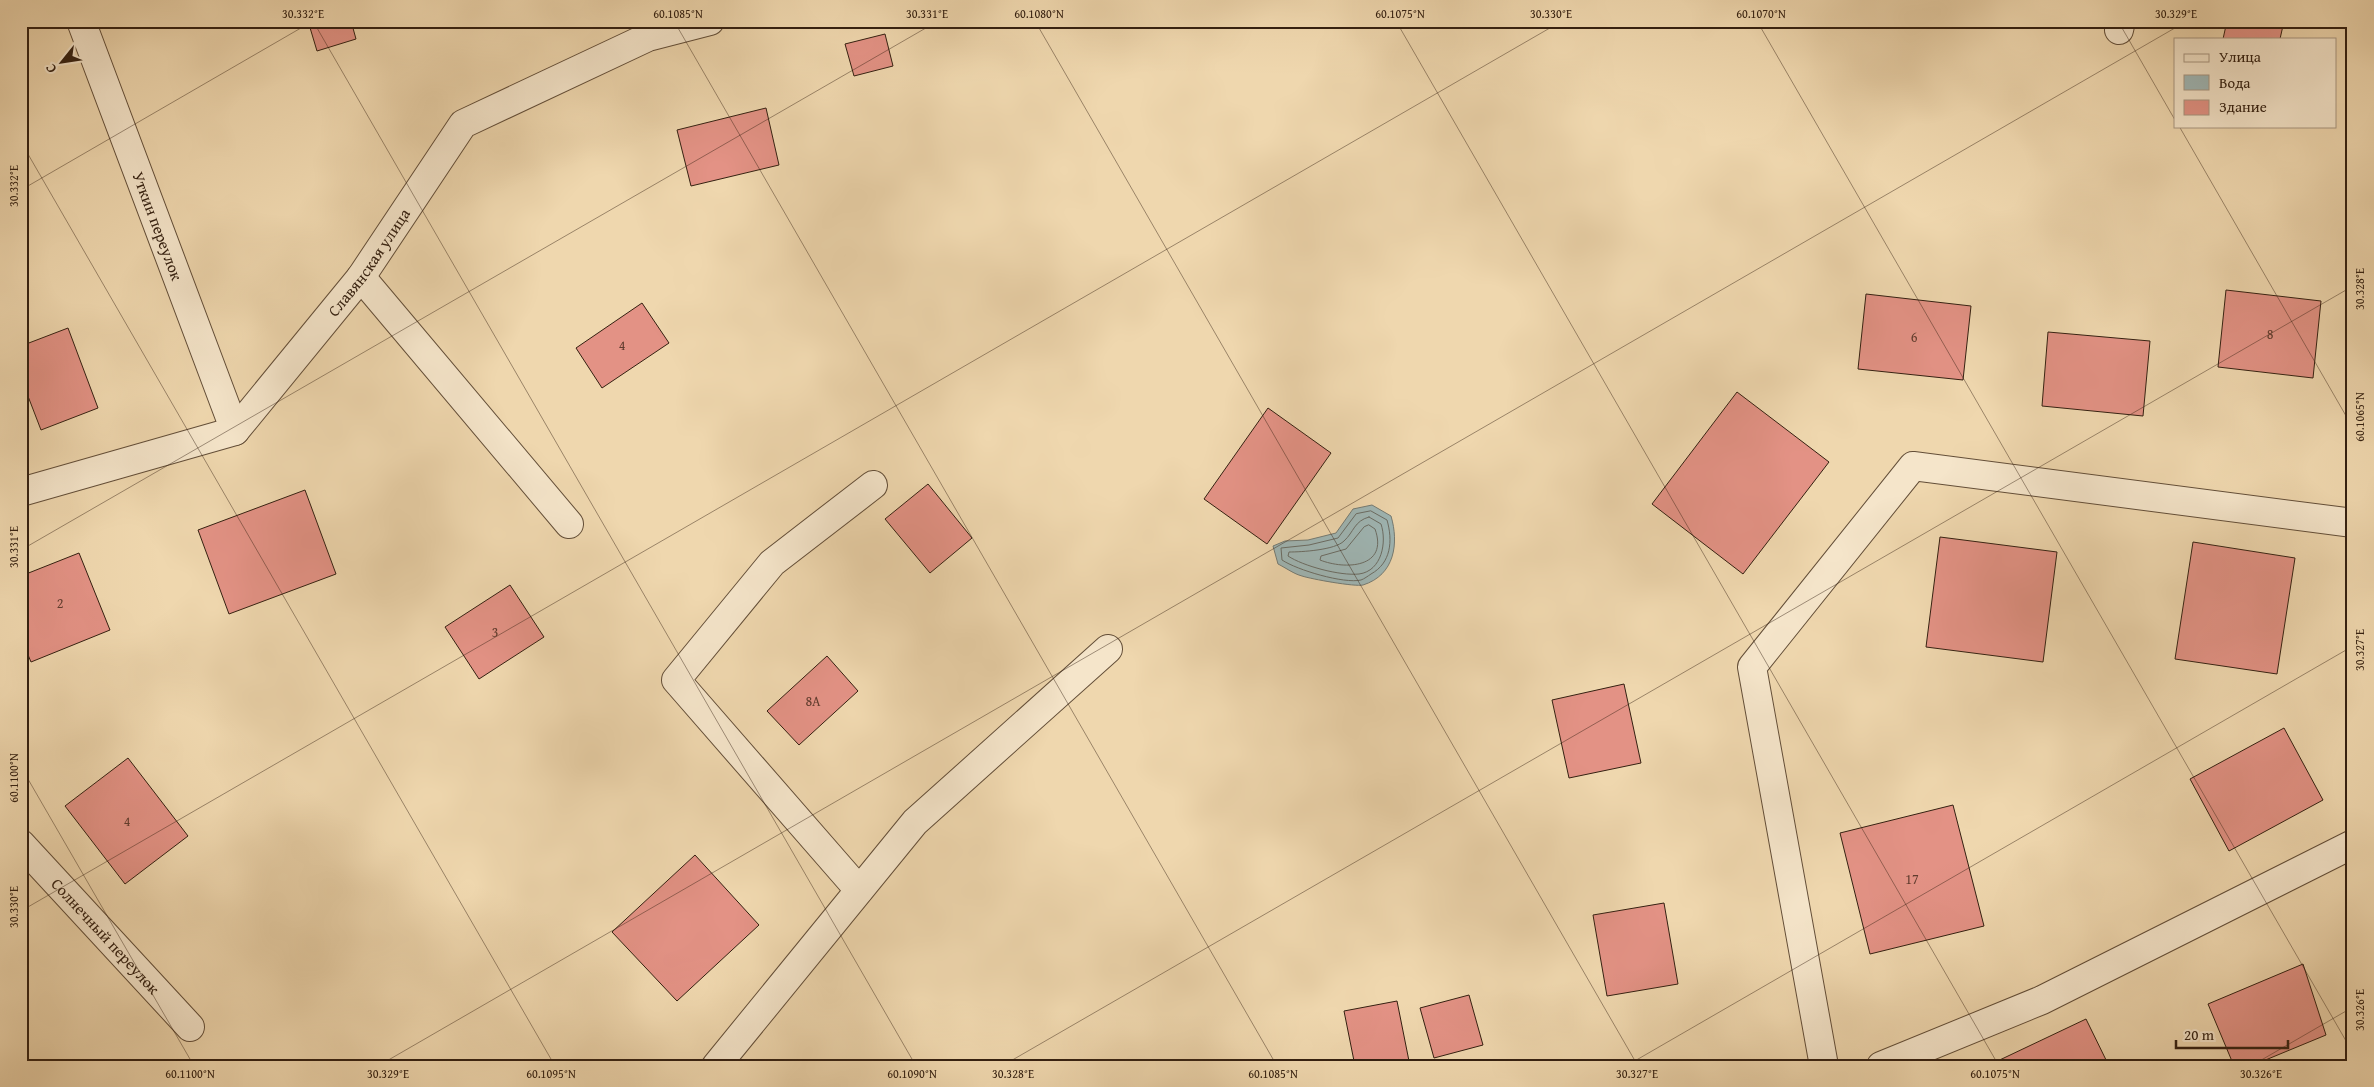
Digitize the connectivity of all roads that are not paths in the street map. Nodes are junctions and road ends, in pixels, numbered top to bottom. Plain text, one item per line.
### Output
1 (81, 21) edge
2 (710, 21) edge
3 (361, 277) junction
4 (235, 431) junction
5 (873, 485) dead end
6 (21, 492) edge
7 (2353, 523) edge
8 (569, 524) dead end
9 (1108, 649) dead end
10 (21, 844) edge
11 (2353, 844) edge
12 (859, 890) junction
13 (190, 1027) dead end
14 (716, 1066) edge
15 (1824, 1066) edge
16 (1881, 1066) edge

1 - 4 street, Уткин переулок
2 - 3 street, Славянская улица
3 - 4 street, Славянская улица
3 - 8 street
4 - 6 street
5 - 12 street
7 - 15 street
9 - 12 street
10 - 13 street, Солнечный переулок
11 - 16 street
12 - 14 street

